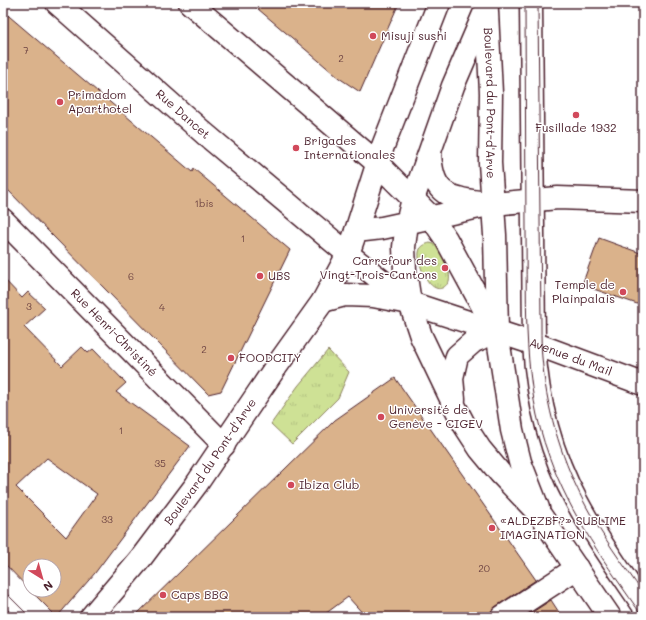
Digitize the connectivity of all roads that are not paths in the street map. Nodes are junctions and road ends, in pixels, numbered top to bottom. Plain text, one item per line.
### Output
1 (57, 3) edge
2 (190, 3) edge
3 (439, 3) edge
4 (531, 3) edge
5 (487, 5) edge
6 (430, 149) junction
7 (377, 163) junction
8 (413, 198) junction
9 (533, 200) junction
10 (643, 201) edge
11 (493, 204) junction
12 (431, 217) junction
13 (3, 220) edge
14 (406, 223) junction
15 (311, 224) junction
16 (356, 231) junction
17 (348, 254) junction
18 (323, 301) junction
19 (410, 304) junction
20 (497, 332) junction
21 (534, 344) junction
22 (643, 384) edge
23 (455, 407) junction
24 (224, 445) junction
25 (541, 516) junction
26 (576, 568) junction
27 (643, 605) edge
28 (91, 617) edge
29 (502, 617) edge
30 (610, 617) edge

1 - 15 main road, Rue Dancet
2 - 7 main road
3 - 7 main road
4 - 9 main road
5 - 6 main road
5 - 11 main road, Boulevard du Pont-d'Arve
6 - 8 main road
6 - 11 main road
7 - 8 main road
7 - 16 main road
8 - 12 main road
8 - 14 main road
9 - 10 main road
9 - 11 main road
9 - 21 main road
11 - 12 main road
11 - 20 main road
12 - 14 main road
12 - 20 main road
13 - 24 main road, Rue Henri-Christiné
14 - 16 main road
14 - 19 main road
15 - 16 main road
15 - 17 main road
16 - 17 main road
17 - 18 main road, Boulevard du Pont-d'Arve
17 - 19 main road
18 - 19 main road, Avenue du Mail
18 - 24 main road, Boulevard du Pont-d'Arve
19 - 20 main road, Avenue du Mail
19 - 23 main road
20 - 21 main road, Avenue du Mail
20 - 23 main road
20 - 25 main road
21 - 22 main road, Avenue du Mail
21 - 27 main road
23 - 25 main road
24 - 28 main road, Boulevard du Pont-d'Arve
25 - 26 main road
26 - 29 main road
26 - 30 main road

